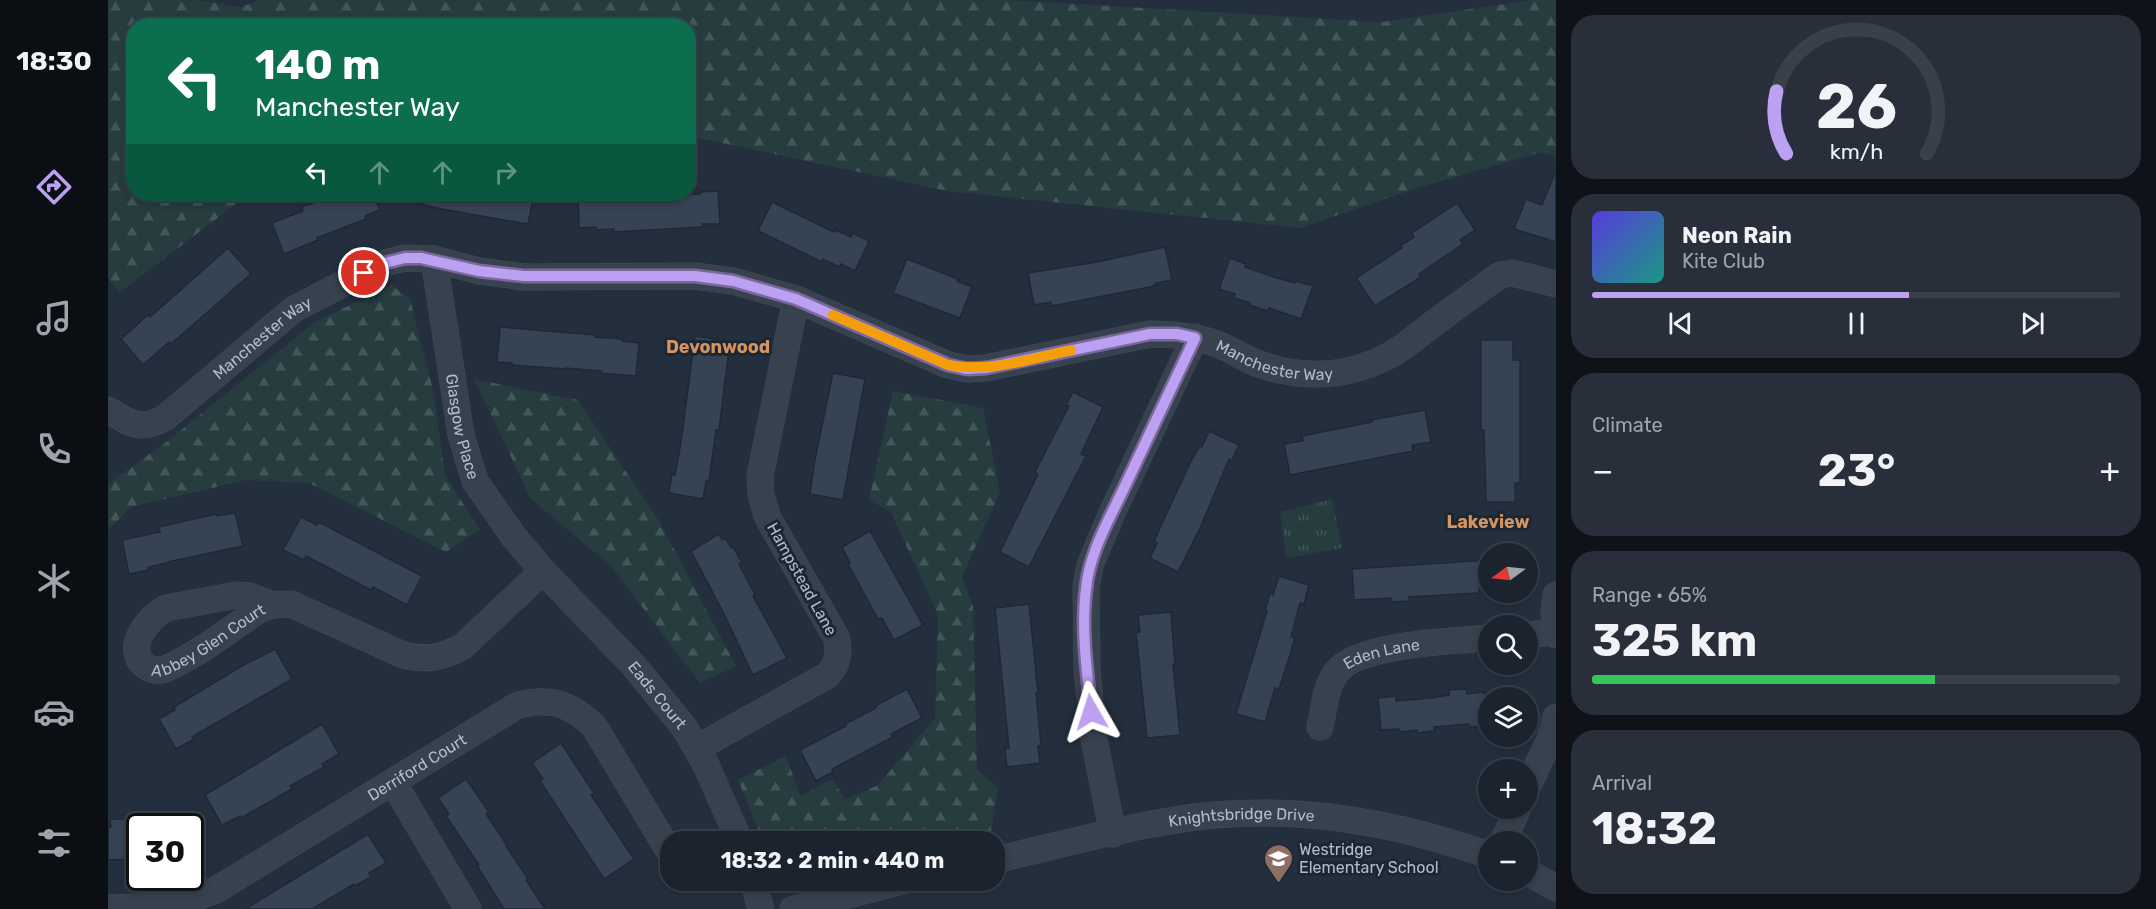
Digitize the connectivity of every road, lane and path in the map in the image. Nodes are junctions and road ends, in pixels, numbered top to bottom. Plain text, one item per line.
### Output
1 (434, 259) junction
2 (1556, 284) edge
3 (796, 299) junction
4 (1195, 338) junction
5 (108, 410) edge
6 (543, 571) junction
7 (1556, 595) edge
8 (273, 605) junction
9 (1556, 633) edge
10 (1538, 634) edge
11 (1478, 639) edge
12 (1556, 717) edge
13 (1320, 727) dead end
14 (697, 748) junction
15 (1538, 764) edge
16 (393, 782) junction
17 (736, 831) edge
18 (1113, 834) junction
19 (660, 836) edge
20 (1478, 852) edge
21 (1005, 858) edge
22 (1538, 878) edge
23 (1556, 888) edge
24 (756, 891) edge
25 (864, 891) edge
26 (190, 905) edge
27 (108, 908) edge
28 (468, 909) edge
29 (761, 909) edge
30 (793, 909) edge

1 - 3 street, Manchester Way
1 - 5 street, Manchester Way
1 - 6 street, Glasgow Place
2 - 4 street, Manchester Way
3 - 4 street, Manchester Way
3 - 14 street, Hampstead Lane
4 - 18 street
6 - 8 street, Abbey Glen Court
6 - 14 street, Eads Court
7 - 9 street
8 - 8 street, Abbey Glen Court
9 - 10 street
11 - 13 street, Eden Lane
12 - 15 street
14 - 17 street, Eads Court
16 - 19 street, Derriford Court
16 - 26 street, Derriford Court
16 - 28 street
18 - 20 street, Knightsbridge Drive
18 - 21 street, Knightsbridge Drive
22 - 23 street
24 - 29 street
25 - 30 street
26 - 27 street, Derriford Court

